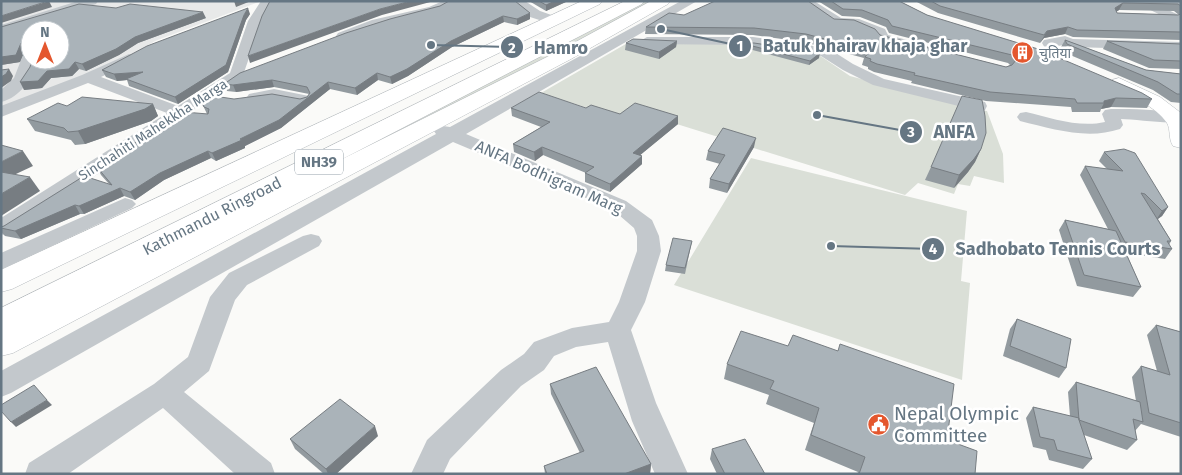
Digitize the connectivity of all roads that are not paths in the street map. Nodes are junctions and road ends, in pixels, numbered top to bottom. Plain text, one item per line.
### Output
1 (92, 1) edge
2 (267, 1) edge
3 (454, 1) edge
4 (517, 1) edge
5 (595, 1) edge
6 (618, 1) edge
7 (637, 1) edge
8 (664, 1) edge
9 (691, 1) edge
10 (805, 1) edge
11 (1138, 1) edge
12 (248, 8) edge
13 (1143, 17) edge
14 (1179, 19) edge
15 (554, 21) junction
16 (2, 28) edge
17 (1056, 29) edge
18 (1181, 34) edge
19 (625, 39) junction
20 (334, 40) edge
21 (1071, 43) junction
22 (20, 45) edge
23 (924, 48) edge
24 (1032, 48) edge
25 (1177, 48) edge
26 (138, 52) edge
27 (1102, 57) edge
28 (20, 58) edge
29 (1064, 60) joint
30 (254, 69) edge
31 (10, 70) edge
32 (23, 70) edge
33 (237, 75) junction
34 (1103, 77) edge
35 (88, 78) junction
36 (207, 95) junction
37 (1, 97) edge
38 (303, 99) edge
39 (979, 106) edge
40 (1, 112) edge
41 (180, 112) junction
42 (1026, 116) dead end
43 (1177, 122) edge
44 (426, 125) junction
45 (452, 135) junction
46 (125, 204) dead end
47 (1, 228) edge
48 (311, 241) dead end
49 (1, 262) edge
50 (1, 282) edge
51 (1, 304) edge
52 (1, 322) edge
53 (618, 330) junction
54 (1, 344) edge
55 (1, 385) edge
56 (164, 392) junction
57 (41, 474) edge
58 (260, 474) edge
59 (427, 474) edge
60 (672, 474) edge

1 - 16 street
2 - 12 street
2 - 33 street, Sinchahiti Mahekkha Marga
3 - 20 street
4 - 15 street
5 - 15 main road
6 - 51 main road, Kathmandu Ringroad / NH39
7 - 52 main road, Kathmandu Ringroad / NH39
8 - 44 main road
9 - 19 street
10 - 23 street
11 - 14 street
13 - 14 street
15 - 50 main road
16 - 22 street
17 - 18 street
19 - 39 street
19 - 45 street
21 - 25 street
21 - 27 street
21 - 29 street
24 - 29 main road
26 - 35 street
28 - 31 street
30 - 33 street
32 - 37 street
33 - 36 street, Sinchahiti Mahekkha Marga
34 - 43 main road
35 - 40 street
35 - 41 street
36 - 38 street
36 - 41 street, Sinchahiti Mahekkha Marga
41 - 47 street, Sinchahiti Mahekkha Marga
42 - 43 street
44 - 45 street, ANFA Bodhigram Marg
44 - 54 main road
45 - 53 street, ANFA Bodhigram Marg
45 - 55 street
46 - 49 street
48 - 56 street
53 - 59 street
53 - 60 street
56 - 57 street
56 - 58 street

